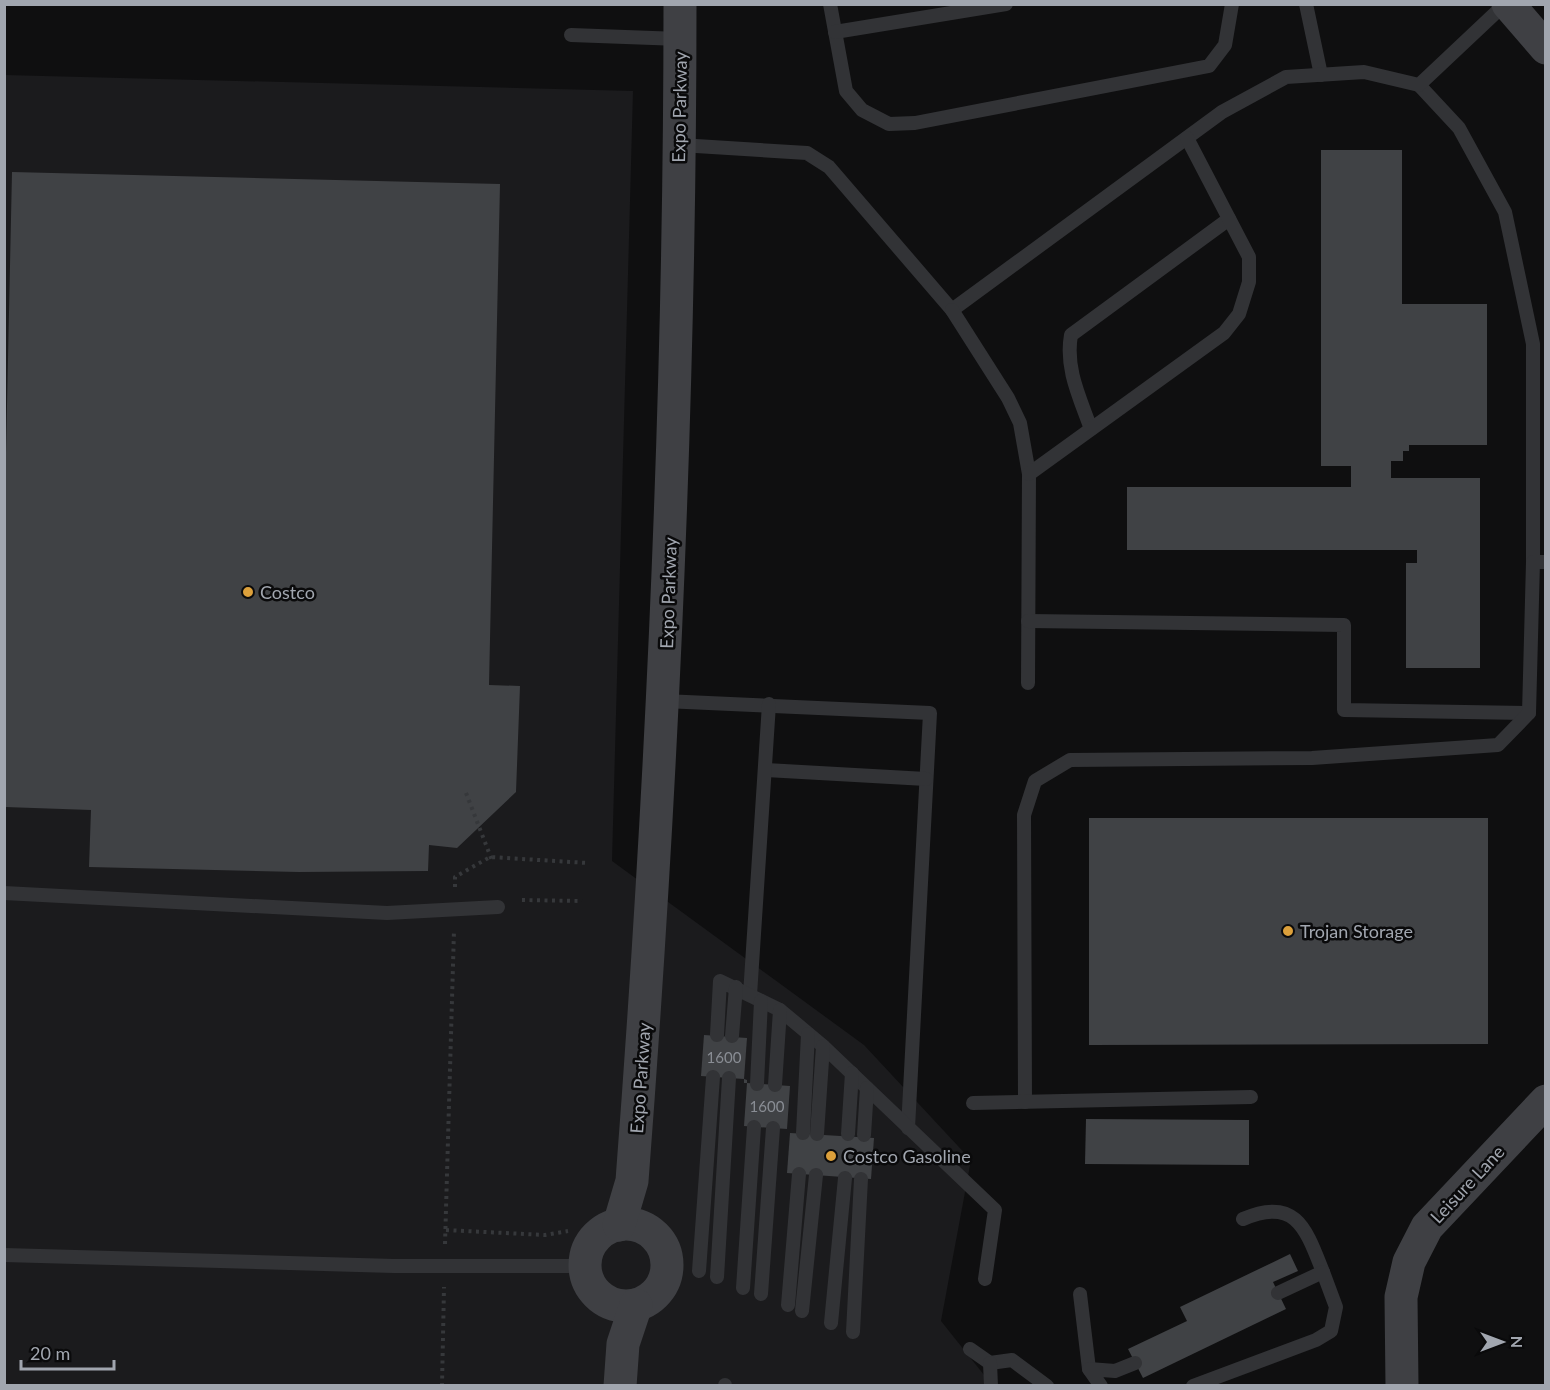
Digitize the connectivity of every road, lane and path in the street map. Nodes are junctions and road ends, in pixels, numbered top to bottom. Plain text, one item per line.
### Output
1 (680, 4) edge
2 (830, 4) edge
3 (1006, 4) edge
4 (1232, 4) edge
5 (1306, 4) edge
6 (1506, 4) edge
7 (835, 32) junction
8 (571, 34) dead end
9 (1541, 34) edge
10 (680, 39) junction
11 (1322, 75) junction
12 (1419, 85) junction
13 (1186, 138) junction
14 (680, 145) junction
15 (1229, 219) junction
16 (952, 310) junction
17 (1091, 429) junction
18 (1029, 474) junction
19 (1539, 562) edge
20 (1028, 621) junction
21 (1028, 683) dead end
22 (664, 701) junction
23 (769, 704) junction
24 (1529, 713) junction
25 (766, 770) junction
26 (926, 779) junction
27 (466, 793) dead end
28 (490, 857) junction
29 (493, 863) dead end
30 (588, 863) dead end
31 (4, 894) edge
32 (522, 900) dead end
33 (582, 901) dead end
34 (498, 907) dead end
35 (455, 910) junction
36 (736, 987) junction
37 (755, 998) junction
38 (780, 1010) junction
39 (808, 1034) junction
40 (717, 1035) dead end
41 (732, 1036) dead end
42 (823, 1046) junction
43 (852, 1073) junction
44 (713, 1077) dead end
45 (729, 1078) dead end
46 (757, 1084) dead end
47 (775, 1085) dead end
48 (867, 1088) junction
49 (1251, 1097) dead end
50 (1545, 1101) edge
51 (1025, 1102) junction
52 (974, 1103) dead end
53 (754, 1127) dead end
54 (773, 1128) dead end
55 (908, 1128) junction
56 (802, 1133) dead end
57 (817, 1134) dead end
58 (848, 1134) dead end
59 (864, 1135) dead end
60 (799, 1174) dead end
61 (816, 1175) dead end
62 (845, 1179) dead end
63 (861, 1179) dead end
64 (1243, 1219) dead end
65 (631, 1226) junction
66 (446, 1230) junction
67 (568, 1231) dead end
68 (4, 1255) edge
69 (445, 1266) junction
70 (584, 1266) junction
71 (699, 1271) dead end
72 (1323, 1272) junction
73 (717, 1277) dead end
74 (985, 1279) dead end
75 (743, 1288) dead end
76 (1278, 1293) dead end
77 (761, 1294) dead end
78 (1080, 1294) dead end
79 (625, 1305) junction
80 (788, 1305) dead end
81 (802, 1311) dead end
82 (831, 1323) dead end
83 (853, 1332) dead end
84 (970, 1349) dead end
85 (990, 1363) junction
86 (1135, 1363) dead end
87 (1089, 1369) junction
88 (442, 1386) edge
89 (620, 1386) edge
90 (991, 1386) edge
91 (1047, 1386) edge
92 (1101, 1386) edge
93 (1193, 1386) edge
94 (1402, 1386) edge

1 - 10 street, Expo Parkway
2 - 7 lane
3 - 7 lane
4 - 7 lane
5 - 11 lane
6 - 9 street
6 - 12 lane
8 - 10 lane
10 - 14 street, Expo Parkway
11 - 12 lane
11 - 13 lane
12 - 19 lane
13 - 15 lane
13 - 16 lane
14 - 16 lane
14 - 22 street, Expo Parkway
15 - 17 lane
15 - 17 lane
16 - 18 lane
17 - 18 lane
18 - 20 lane
19 - 24 lane
20 - 21 lane
20 - 24 lane
22 - 23 lane
22 - 65 street, Expo Parkway
23 - 25 lane
23 - 26 lane
24 - 51 lane
25 - 26 lane
25 - 37 lane
26 - 55 lane
27 - 28 path
28 - 29 path
28 - 30 path
28 - 35 path
31 - 35 lane
32 - 33 path
34 - 35 lane
35 - 66 path
36 - 37 lane
36 - 40 lane
36 - 41 lane
37 - 38 lane
37 - 46 lane
38 - 39 lane
38 - 47 lane
39 - 42 lane
39 - 56 lane
42 - 43 lane
42 - 57 lane
43 - 48 lane
43 - 58 lane
44 - 71 lane
45 - 73 lane
48 - 55 lane
48 - 59 lane
49 - 51 lane
50 - 94 street, Leisure Lane
51 - 52 lane
53 - 75 lane
54 - 77 lane
55 - 74 lane
60 - 80 lane
61 - 81 lane
62 - 82 lane
63 - 83 lane
64 - 72 lane
65 - 70 street
65 - 79 street
66 - 67 path
66 - 69 path
68 - 69 lane
69 - 70 lane
69 - 88 path
70 - 79 street
72 - 76 lane
72 - 93 lane
78 - 87 lane
79 - 89 street
84 - 85 lane
85 - 90 lane
85 - 91 lane
86 - 87 lane
87 - 92 lane

